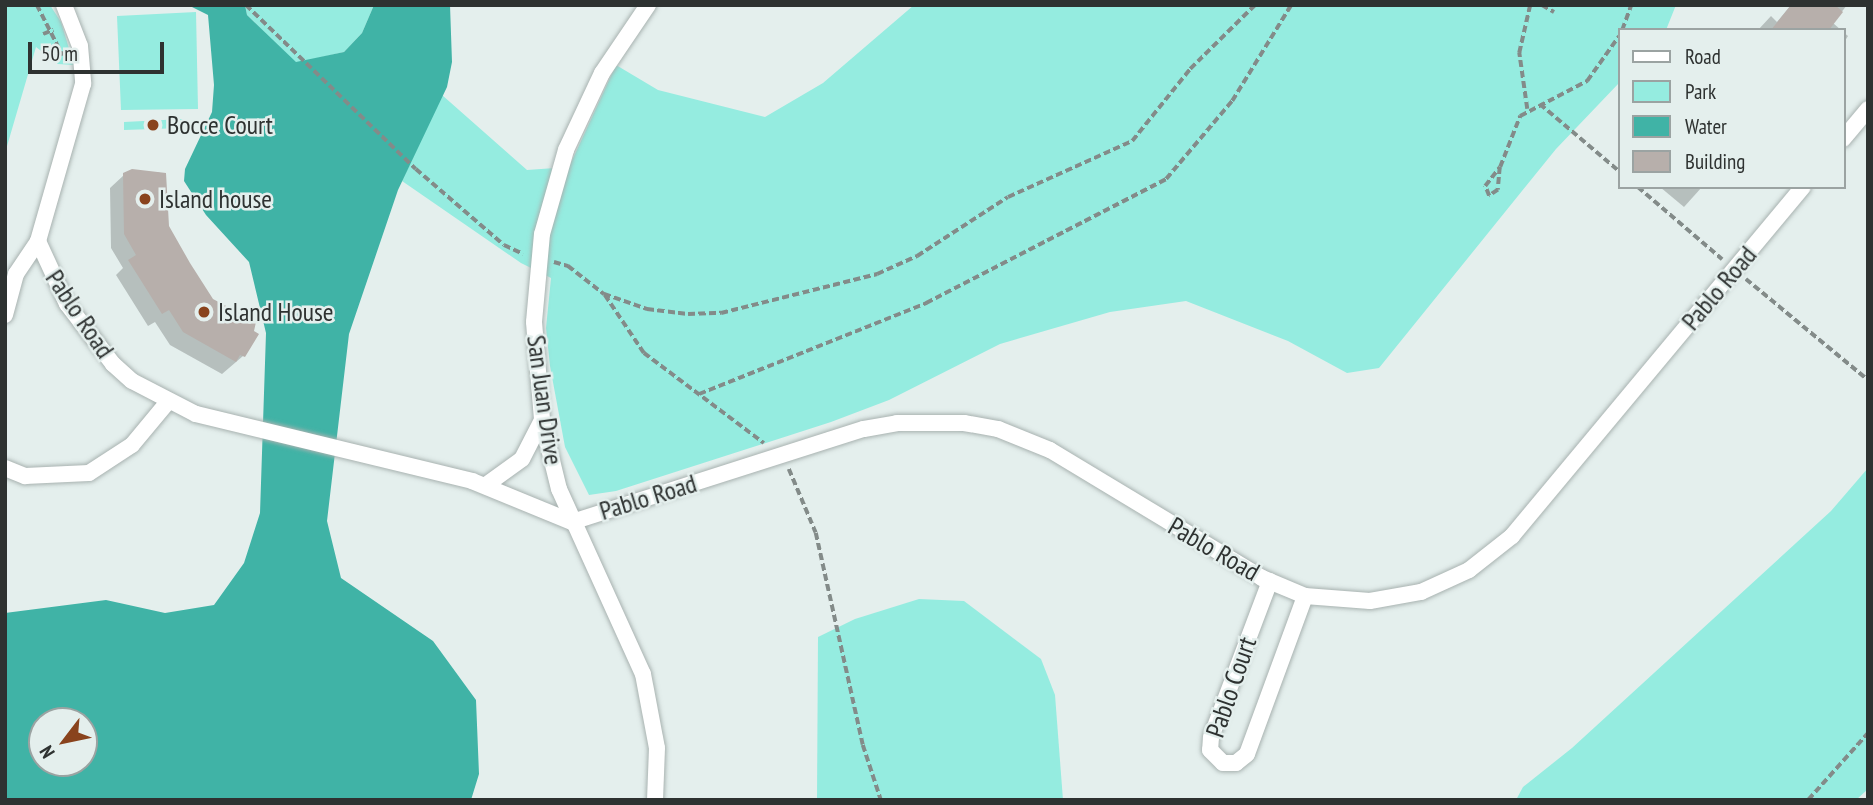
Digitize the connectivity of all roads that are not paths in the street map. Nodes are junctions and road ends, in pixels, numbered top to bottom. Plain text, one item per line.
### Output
1 (64, 5) edge
2 (648, 5) edge
3 (1868, 109) edge
4 (1845, 137) edge
5 (1801, 189) edge
6 (38, 241) junction
7 (5, 316) edge
8 (167, 402) junction
9 (542, 420) junction
10 (5, 468) edge
11 (486, 485) junction
12 (572, 522) junction
13 (1270, 581) junction
14 (1305, 596) junction
15 (655, 800) edge

1 - 6 street, Pablo Road
2 - 9 street, San Juan Drive
3 - 4 street
5 - 14 street, Pablo Road
6 - 7 street
6 - 8 street, Pablo Road
8 - 10 street
8 - 11 street, Pablo Road
9 - 11 street
9 - 12 street, San Juan Drive
11 - 12 street, Pablo Road
12 - 13 street, Pablo Road
12 - 15 street, San Juan Drive
13 - 14 street, Pablo Road
13 - 14 street, Pablo Court

